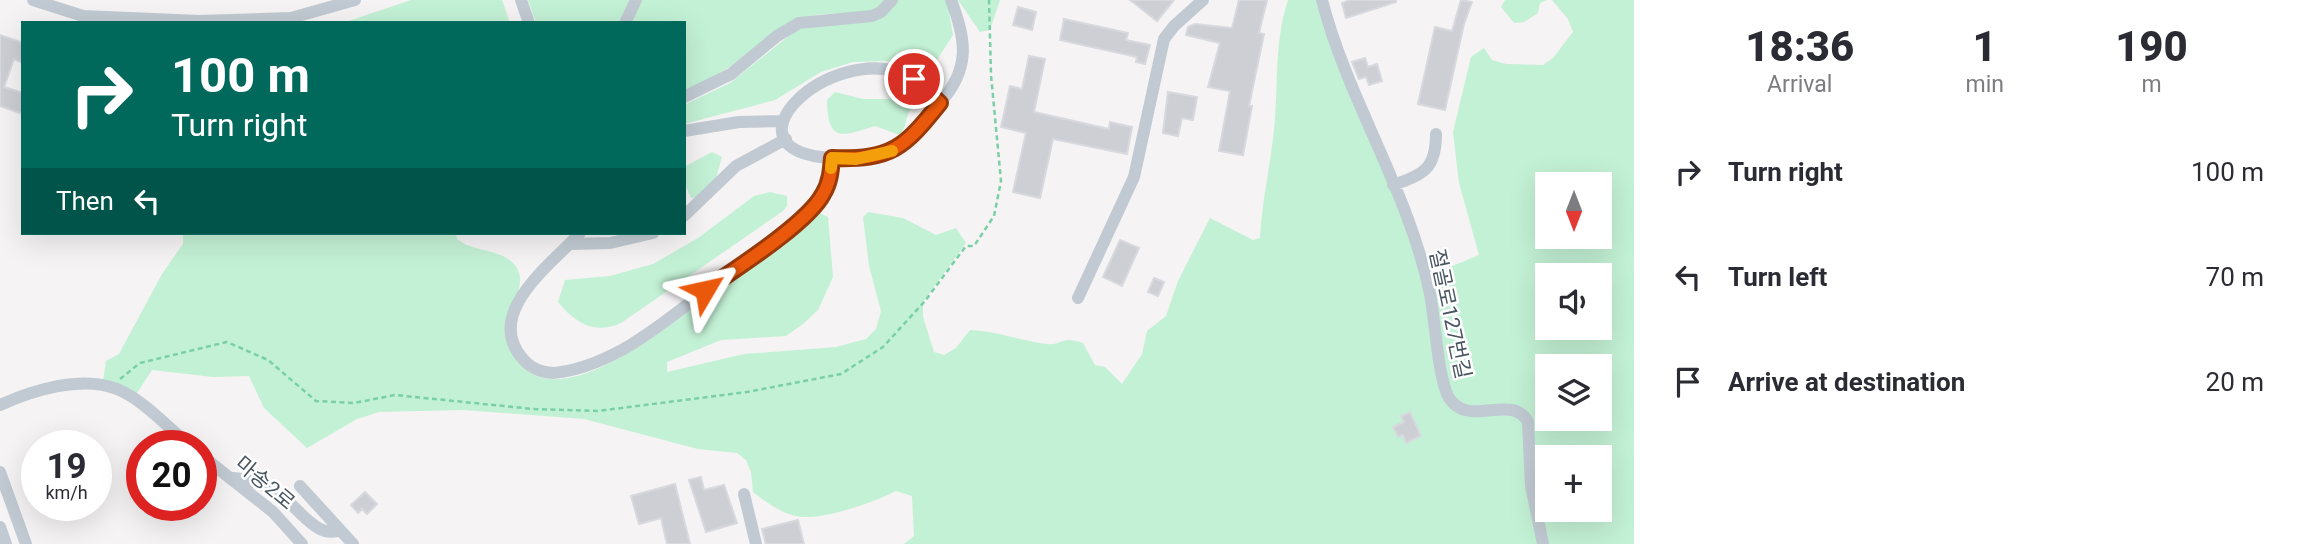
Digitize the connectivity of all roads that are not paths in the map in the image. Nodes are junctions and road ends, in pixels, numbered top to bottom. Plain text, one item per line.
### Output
1 (33, 0) edge
2 (355, 0) edge
3 (521, 0) edge
4 (636, 0) edge
5 (892, 0) edge
6 (951, 0) edge
7 (1203, 0) edge
8 (1322, 0) edge
9 (528, 21) edge
10 (626, 21) edge
11 (686, 96) edge
12 (940, 103) junction
13 (783, 121) junction
14 (686, 131) edge
15 (1436, 134) dead end
16 (786, 139) junction
17 (832, 158) junction
18 (1393, 185) junction
19 (686, 214) edge
20 (578, 235) edge
21 (644, 235) edge
22 (570, 244) junction
23 (1078, 298) dead end
24 (0, 405) edge
25 (171, 430) edge
26 (217, 468) edge
27 (0, 472) edge
28 (229, 478) junction
29 (300, 486) dead end
30 (744, 494) dead end
31 (0, 527) edge
32 (340, 530) junction
33 (6, 544) edge
34 (26, 544) edge
35 (302, 544) edge
36 (353, 544) edge
37 (755, 544) edge
38 (1543, 544) edge

1 - 2 street
3 - 9 street
4 - 10 street
5 - 11 street
6 - 12 street
7 - 23 street
8 - 18 street, 절골로127번길
12 - 13 street
12 - 17 street
13 - 14 street
13 - 16 street
15 - 18 street
16 - 17 street
16 - 19 street
17 - 22 street
18 - 38 street, 절골로127번길
20 - 22 street
21 - 22 street
24 - 25 street
26 - 28 street, 마송2로
27 - 34 street
28 - 32 street
28 - 35 street, 마송2로
29 - 32 street
30 - 37 street
31 - 33 street
32 - 36 street

